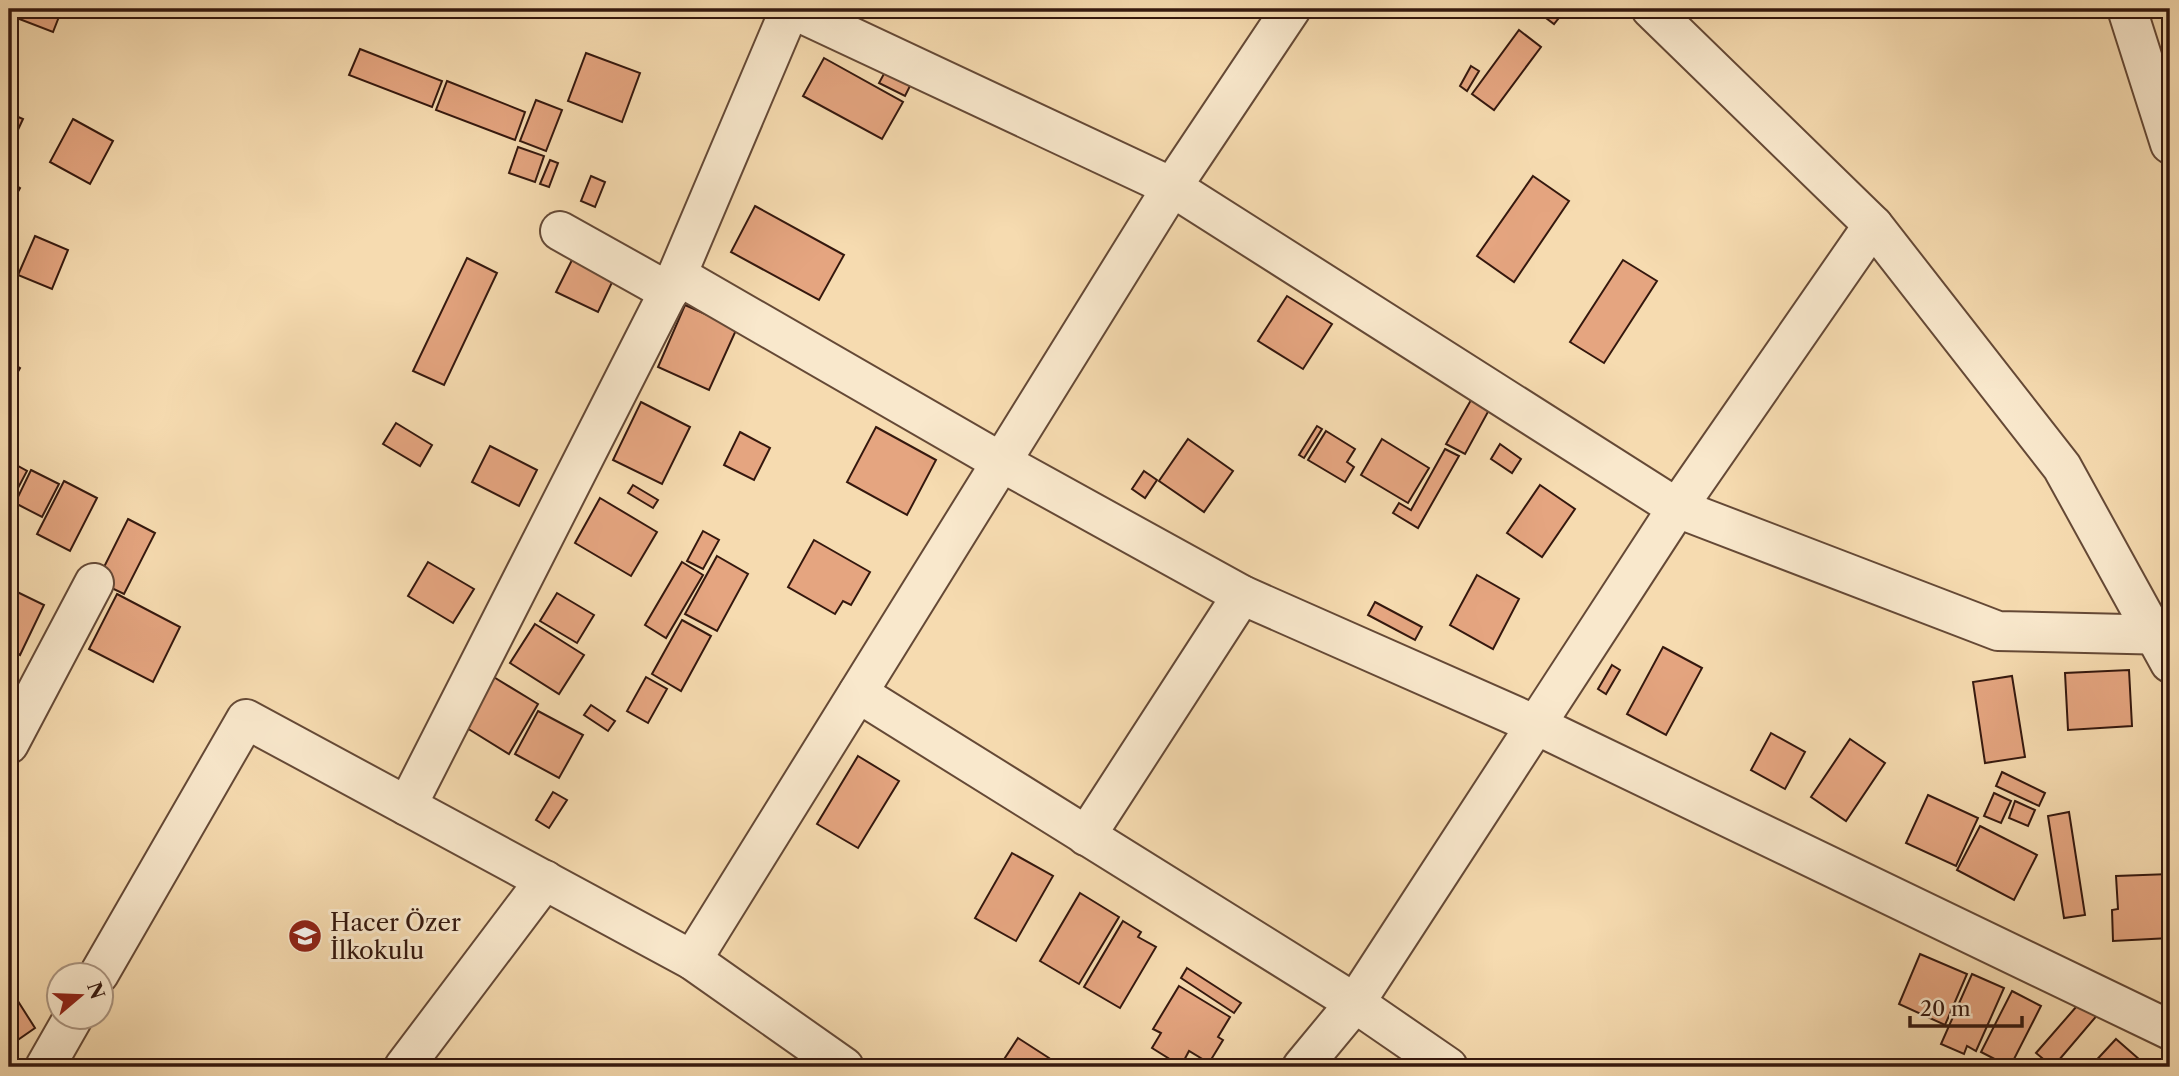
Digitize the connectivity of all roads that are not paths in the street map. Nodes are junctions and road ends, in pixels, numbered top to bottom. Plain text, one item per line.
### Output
1 (791, 9) edge
2 (1291, 9) edge
3 (1651, 9) edge
4 (2127, 9) edge
5 (2170, 144) edge
6 (1172, 187) junction
7 (1873, 225) junction
8 (560, 231) dead end
9 (673, 284) junction
10 (1001, 462) junction
11 (1677, 508) junction
12 (94, 583) dead end
13 (1242, 596) junction
14 (2165, 644) edge
15 (858, 693) junction
16 (1536, 725) junction
17 (9, 744) edge
18 (407, 806) junction
19 (1086, 836) junction
20 (545, 880) junction
21 (108, 960) edge
22 (692, 960) junction
23 (1355, 1003) junction
24 (66, 1030) edge
25 (2170, 1030) edge
26 (45, 1067) edge
27 (404, 1067) edge
28 (842, 1067) edge
29 (1302, 1067) edge
30 (1448, 1067) edge

1 - 6 street
1 - 9 street
2 - 6 street
3 - 7 street
4 - 5 street
6 - 10 street
6 - 11 street
7 - 11 street
7 - 14 street
8 - 9 street
9 - 10 street
9 - 18 street
10 - 13 street
10 - 15 street
11 - 14 street
11 - 16 street
12 - 17 street
13 - 16 street
13 - 19 street
15 - 19 street
15 - 22 street
16 - 23 street
16 - 25 street
18 - 20 street
18 - 21 street
19 - 23 street
20 - 22 street
20 - 27 street
22 - 28 street
23 - 29 street
23 - 30 street
24 - 26 street

